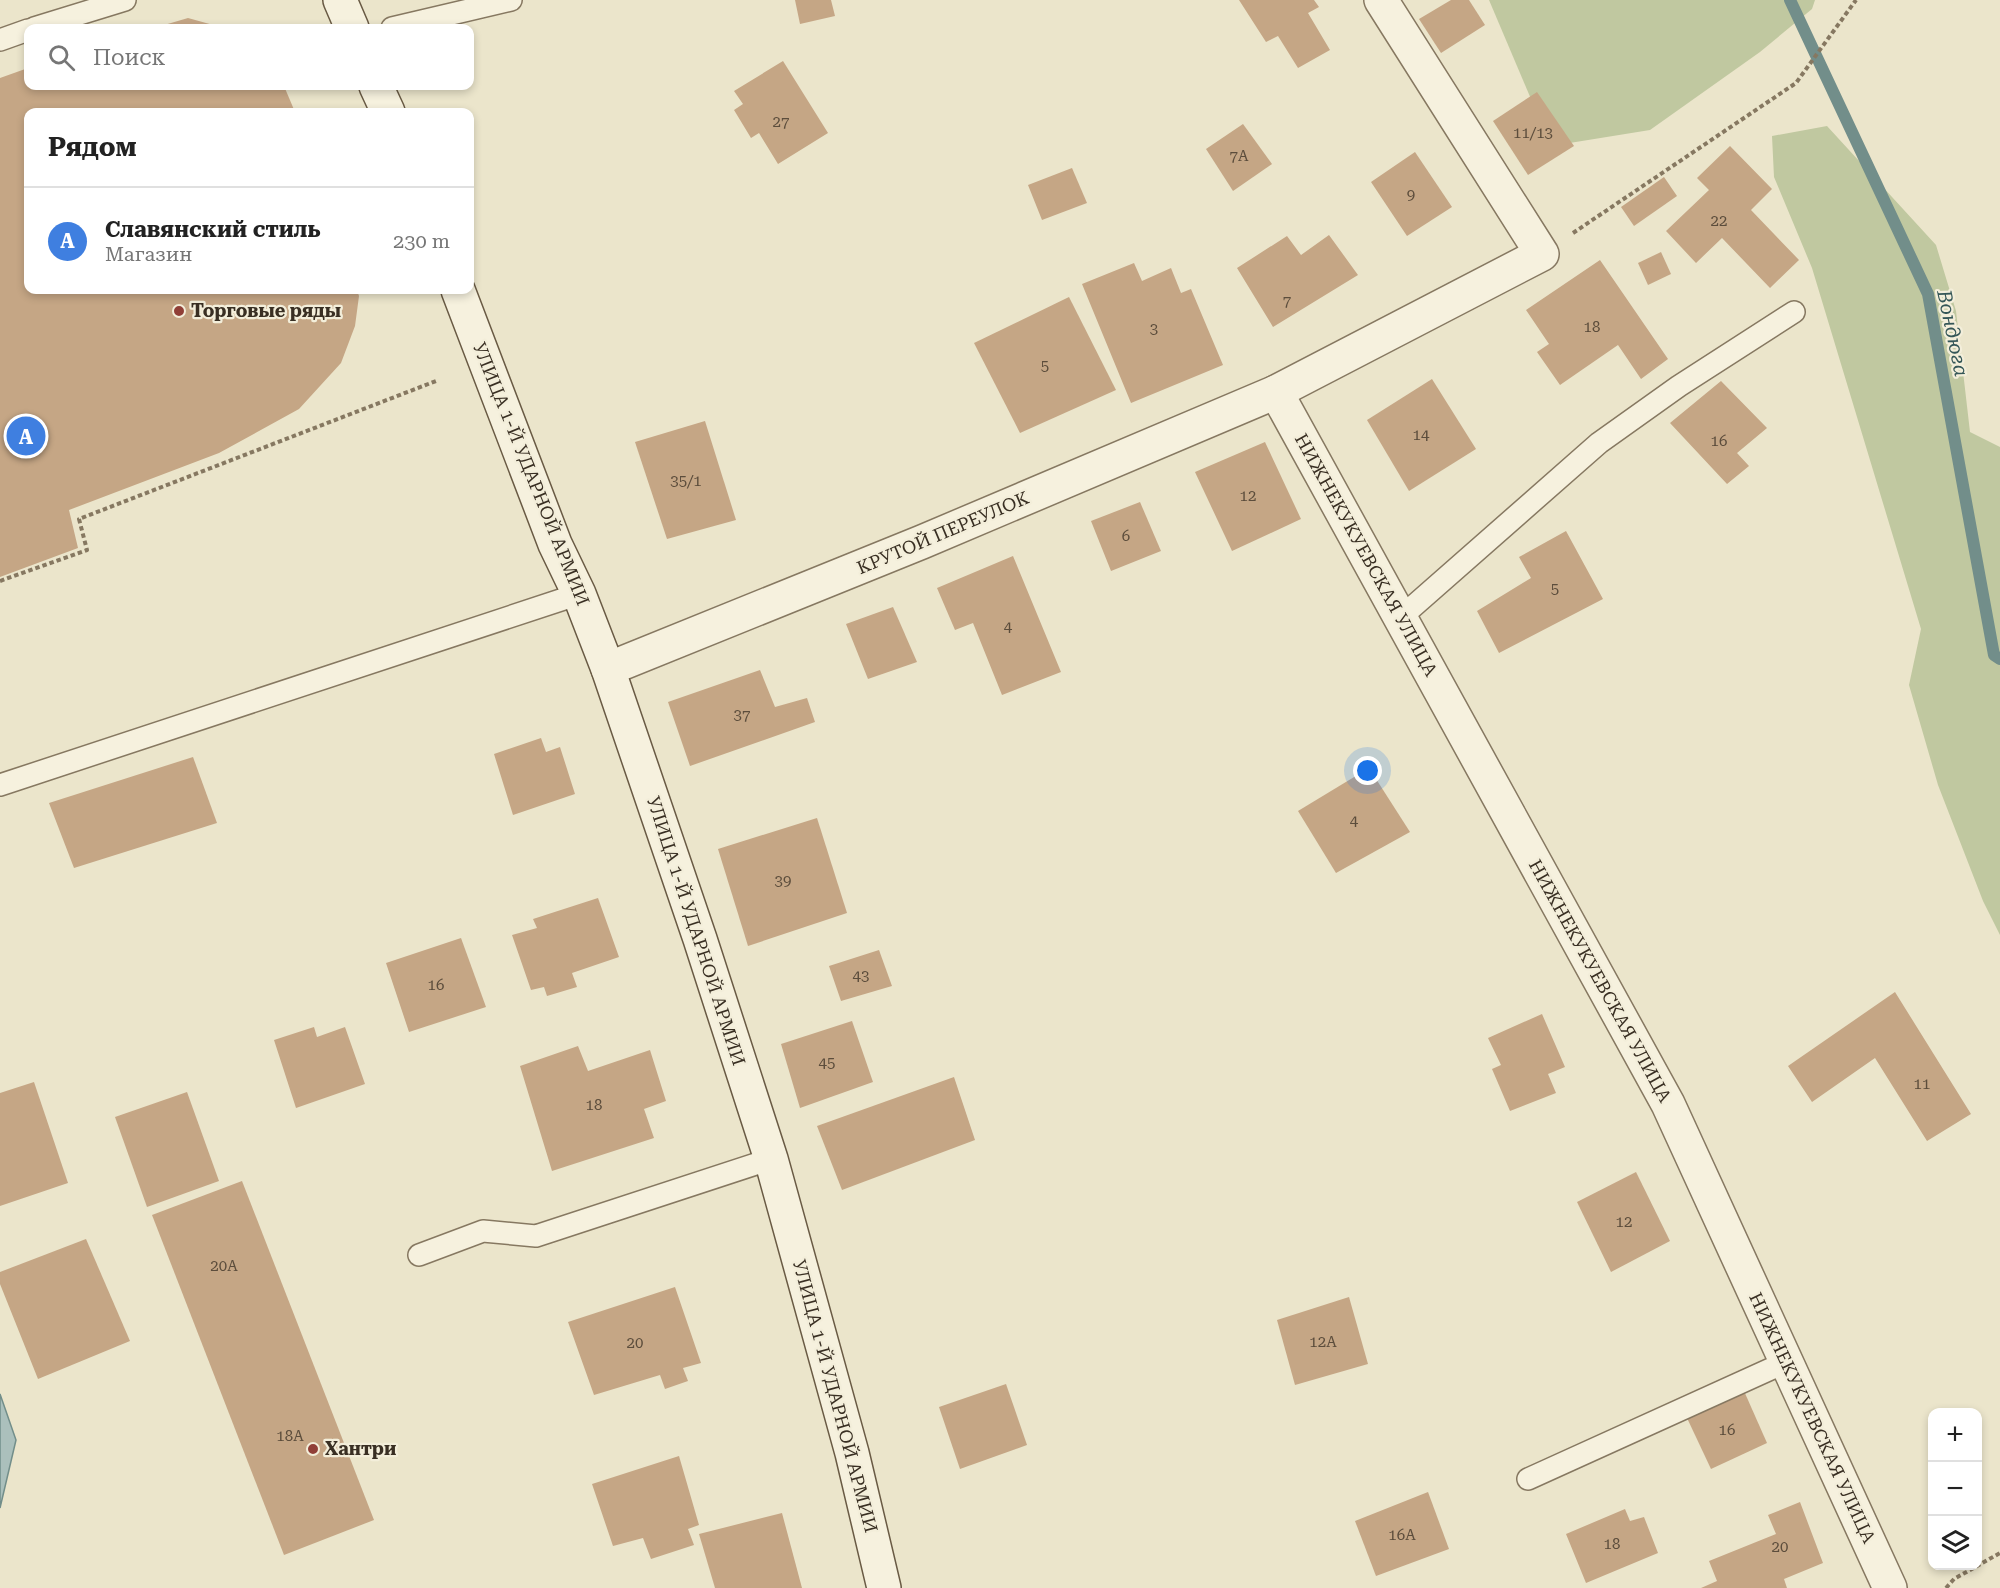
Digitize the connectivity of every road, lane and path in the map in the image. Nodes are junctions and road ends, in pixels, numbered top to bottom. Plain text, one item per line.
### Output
1 (125, 0) edge
2 (340, 0) edge
3 (511, 0) edge
4 (1381, 0) edge
5 (1856, 0) edge
6 (47, 24) edge
7 (350, 24) edge
8 (409, 24) edge
9 (24, 31) edge
10 (0, 40) edge
11 (378, 90) edge
12 (386, 108) edge
13 (1542, 254) junction
14 (460, 294) edge
15 (1794, 312) dead end
16 (436, 381) dead end
17 (1276, 392) junction
18 (0, 581) edge
19 (579, 594) junction
20 (1400, 618) junction
21 (608, 669) junction
22 (0, 785) edge
23 (771, 1159) junction
24 (419, 1256) dead end
25 (1786, 1362) junction
26 (1528, 1479) dead end
27 (2000, 1553) edge
28 (884, 1588) edge
29 (1890, 1588) edge
30 (1946, 1588) edge

1 - 6 lane
2 - 7 street
3 - 8 lane
4 - 13 street
5 - 13 path
9 - 10 lane
11 - 12 street
13 - 17 street, КРУТОЙ ПЕРЕУЛОК
14 - 19 street, УЛИЦА 1-Й УДАРНОЙ АРМИИ
15 - 20 lane
16 - 18 path
17 - 20 street, НИЖНЕКУКУЕВСКАЯ УЛИЦА
17 - 21 street, КРУТОЙ ПЕРЕУЛОК
19 - 21 street, УЛИЦА 1-Й УДАРНОЙ АРМИИ
19 - 22 lane
20 - 25 street, НИЖНЕКУКУЕВСКАЯ УЛИЦА
21 - 23 street, УЛИЦА 1-Й УДАРНОЙ АРМИИ
23 - 24 lane
23 - 28 street, УЛИЦА 1-Й УДАРНОЙ АРМИИ
25 - 26 lane
25 - 29 street, НИЖНЕКУКУЕВСКАЯ УЛИЦА
27 - 30 path

